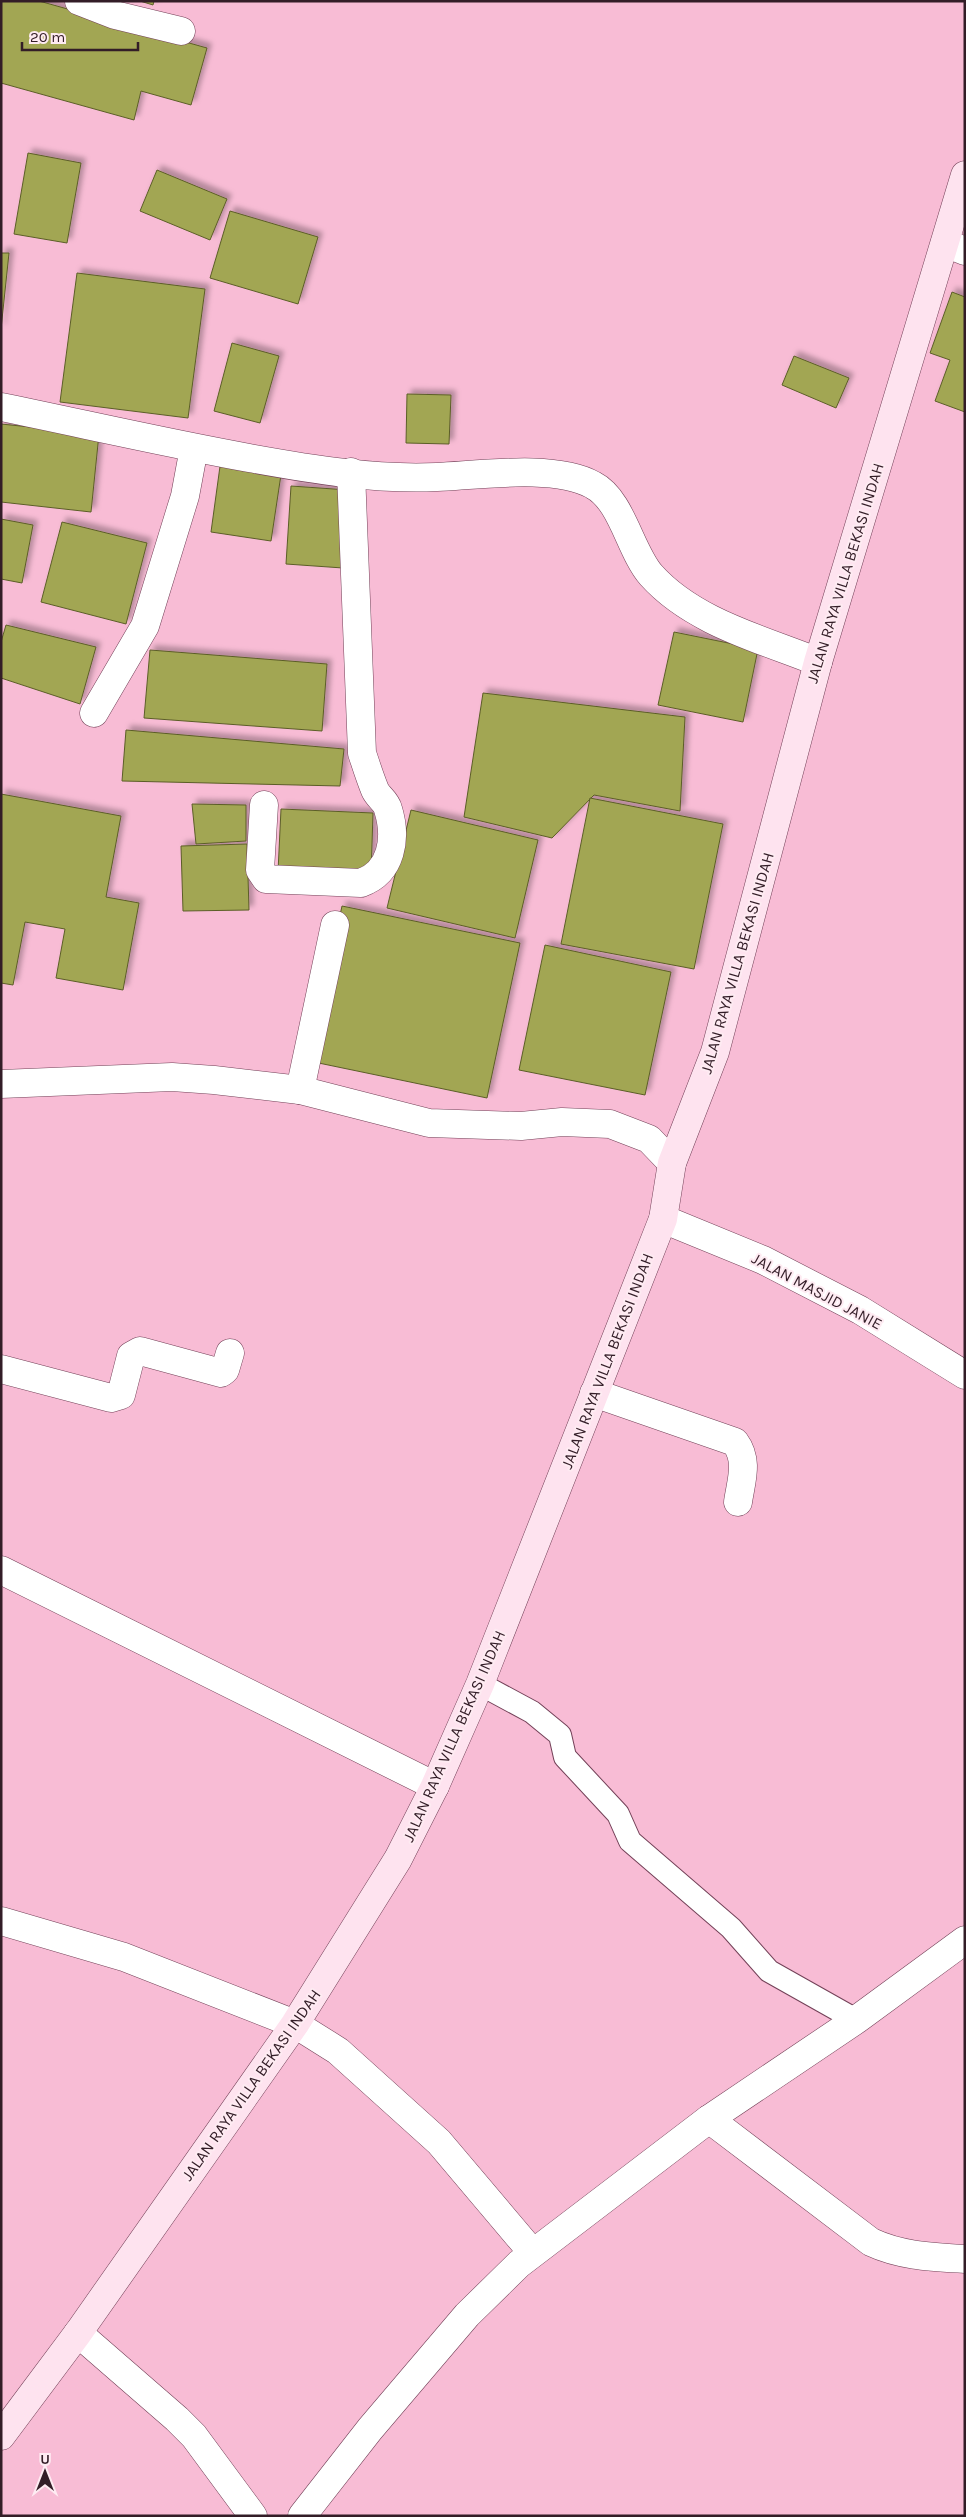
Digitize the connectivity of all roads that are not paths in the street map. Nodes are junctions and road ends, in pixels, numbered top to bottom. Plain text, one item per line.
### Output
1 (79, 1) edge
2 (181, 31) dead end
3 (965, 175) edge
4 (955, 247) edge
5 (1, 407) edge
6 (194, 448) junction
7 (351, 472) junction
8 (818, 662) junction
9 (94, 713) dead end
10 (264, 804) dead end
11 (335, 925) dead end
12 (1, 1084) edge
13 (300, 1090) junction
14 (672, 1163) junction
15 (663, 1219) junction
16 (230, 1353) dead end
17 (1, 1369) edge
18 (965, 1376) edge
19 (594, 1393) junction
20 (738, 1502) dead end
21 (1, 1570) edge
22 (480, 1684) junction
23 (434, 1786) junction
24 (1, 1921) edge
25 (965, 1940) edge
26 (856, 2020) junction
27 (295, 2024) junction
28 (709, 2119) junction
29 (532, 2252) junction
30 (965, 2259) edge
31 (78, 2333) junction
32 (1, 2436) edge
33 (253, 2516) edge
34 (302, 2516) edge

1 - 2 street
3 - 4 main road, JALAN RAYA VILLA BEKASI INDAH
4 - 8 main road, JALAN RAYA VILLA BEKASI INDAH
5 - 6 street
6 - 7 street
6 - 9 street
7 - 8 street
7 - 10 street
8 - 14 main road, JALAN RAYA VILLA BEKASI INDAH
11 - 13 street
12 - 13 street
13 - 14 street
14 - 15 main road, JALAN RAYA VILLA BEKASI INDAH
15 - 18 street, JALAN MASJID JANIE
15 - 19 main road, JALAN RAYA VILLA BEKASI INDAH
16 - 17 street
19 - 20 street
19 - 22 main road, JALAN RAYA VILLA BEKASI INDAH
21 - 23 street
22 - 23 main road, JALAN RAYA VILLA BEKASI INDAH
22 - 26 lane
23 - 27 main road, JALAN RAYA VILLA BEKASI INDAH
24 - 27 street
25 - 26 street
26 - 28 street
27 - 29 street
27 - 31 main road, JALAN RAYA VILLA BEKASI INDAH
28 - 29 street
28 - 30 street
29 - 34 street
31 - 32 main road, JALAN RAYA VILLA BEKASI INDAH
31 - 33 street

